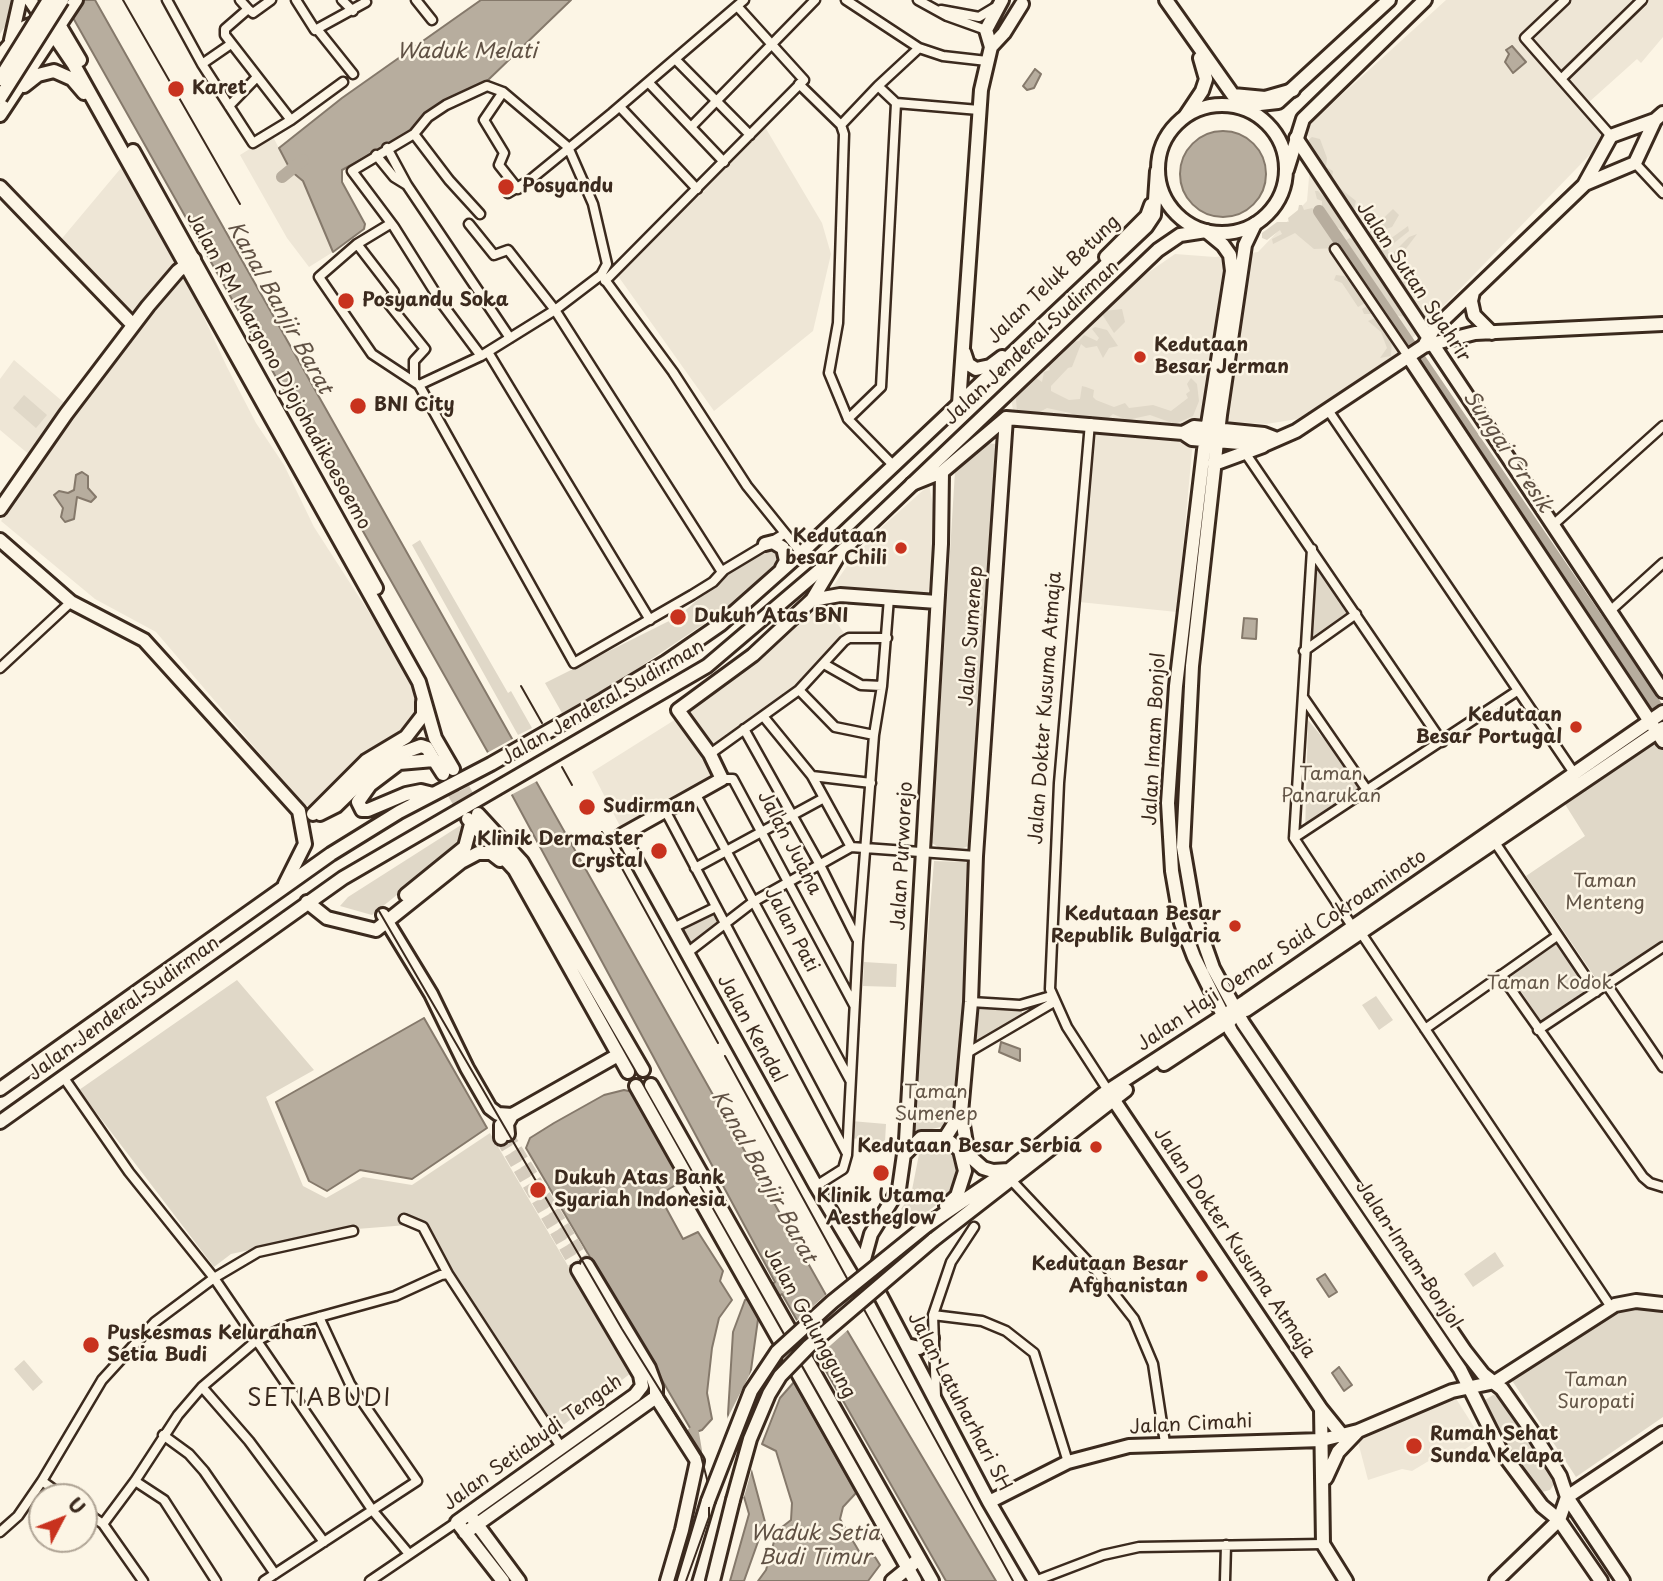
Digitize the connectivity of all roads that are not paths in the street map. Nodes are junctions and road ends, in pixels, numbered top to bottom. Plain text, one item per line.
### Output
1 (37, 0) edge
2 (62, 0) edge
3 (76, 0) edge
4 (167, 0) edge
5 (240, 0) edge
6 (271, 0) edge
7 (296, 0) edge
8 (342, 0) edge
9 (429, 0) edge
10 (815, 0) edge
11 (846, 0) edge
12 (918, 0) edge
13 (1002, 0) edge
14 (1389, 0) edge
15 (1425, 0) edge
16 (1565, 0) edge
17 (1642, 0) edge
18 (1165, 1) edge
19 (366, 2) dead end
20 (419, 3) edge
21 (741, 3) edge
22 (1022, 4) dead end
23 (248, 9) junction
24 (938, 10) junction
25 (352, 11) junction
26 (432, 20) dead end
27 (56, 23) junction
28 (317, 29) junction
29 (986, 30) junction
30 (11, 40) junction
31 (773, 42) junction
32 (231, 44) junction
33 (991, 47) junction
34 (919, 48) junction
35 (0, 56) edge
36 (676, 60) junction
37 (987, 61) junction
38 (35, 63) junction
39 (202, 64) junction
40 (75, 65) junction
41 (0, 69) edge
42 (353, 74) dead end
43 (257, 77) junction
44 (0, 79) edge
45 (1560, 79) junction
46 (343, 82) dead end
47 (649, 83) junction
48 (799, 84) junction
49 (878, 86) junction
50 (1293, 90) junction
51 (503, 92) junction
52 (5, 99) edge
53 (717, 101) junction
54 (896, 103) junction
55 (229, 106) junction
56 (1231, 106) junction
57 (620, 107) junction
58 (99, 108) junction
59 (979, 110) junction
60 (0, 115) edge
61 (1186, 115) junction
62 (1659, 117) edge
63 (291, 120) junction
64 (841, 125) junction
65 (691, 127) junction
66 (414, 134) junction
67 (750, 135) junction
68 (1611, 136) junction
69 (1296, 138) junction
70 (568, 147) junction
71 (387, 148) junction
72 (376, 155) junction
73 (724, 162) junction
74 (1635, 163) junction
75 (1157, 171) junction
76 (1283, 184) junction
77 (407, 185) junction
78 (1156, 185) junction
79 (1584, 185) junction
80 (0, 187) edge
81 (518, 189) junction
82 (697, 189) junction
83 (1663, 192) edge
84 (508, 193) dead end
85 (480, 214) dead end
86 (1154, 215) junction
87 (1255, 223) junction
88 (390, 224) junction
89 (469, 224) dead end
90 (1206, 231) junction
91 (1170, 240) junction
92 (357, 244) junction
93 (1335, 249) dead end
94 (190, 262) junction
95 (603, 278) junction
96 (1473, 292) junction
97 (555, 310) junction
98 (1663, 324) edge
99 (133, 325) junction
100 (1492, 332) junction
101 (1461, 336) junction
102 (510, 338) junction
103 (1421, 348) junction
104 (963, 351) junction
105 (484, 354) junction
106 (1443, 360) junction
107 (417, 382) junction
108 (959, 404) junction
109 (1328, 410) junction
110 (1006, 418) junction
111 (848, 419) junction
112 (1090, 423) junction
113 (1663, 426) edge
114 (1212, 435) junction
115 (1277, 439) junction
116 (1264, 445) junction
117 (1246, 454) junction
118 (1214, 464) junction
119 (893, 466) junction
120 (942, 472) junction
121 (912, 484) junction
122 (0, 509) edge
123 (1553, 525) junction
124 (784, 534) junction
125 (0, 540) edge
126 (765, 544) junction
127 (1312, 549) junction
128 (841, 552) junction
129 (801, 553) junction
130 (1663, 563) edge
131 (722, 572) junction
132 (778, 574) junction
133 (825, 576) junction
134 (840, 595) junction
135 (889, 598) junction
136 (66, 599) junction
137 (813, 600) junction
138 (937, 602) junction
139 (1610, 611) junction
140 (1356, 614) junction
141 (649, 620) junction
142 (887, 638) junction
143 (1304, 651) junction
144 (824, 664) junction
145 (419, 667) junction
146 (0, 668) edge
147 (419, 682) junction
148 (882, 686) junction
149 (799, 690) junction
150 (1517, 691) junction
151 (1663, 691) edge
152 (1303, 697) junction
153 (1663, 712) edge
154 (763, 716) junction
155 (744, 729) junction
156 (1657, 729) edge
157 (874, 735) junction
158 (1442, 742) junction
159 (438, 752) junction
160 (710, 754) junction
161 (448, 772) tunnel mouth
162 (1574, 774) junction
163 (812, 776) junction
164 (722, 779) junction
165 (871, 783) junction
166 (1367, 790) junction
167 (433, 794) junction
168 (695, 795) junction
169 (824, 797) junction
170 (299, 811) junction
171 (666, 812) junction
172 (313, 814) junction
173 (792, 815) junction
174 (472, 819) junction
175 (761, 832) junction
176 (1294, 838) junction
177 (1494, 841) junction
178 (867, 846) junction
179 (851, 847) junction
180 (726, 851) junction
181 (923, 851) junction
182 (976, 856) junction
183 (820, 865) junction
184 (695, 868) junction
185 (515, 870) junction
186 (788, 882) junction
187 (285, 884) junction
188 (307, 902) junction
189 (754, 902) junction
190 (716, 907) junction
191 (386, 918) junction
192 (725, 926) junction
193 (673, 928) junction
194 (1356, 930) junction
195 (1557, 936) junction
196 (858, 942) junction
197 (1663, 947) edge
198 (687, 953) junction
199 (1501, 975) junction
200 (1607, 985) junction
201 (1596, 992) junction
202 (1053, 999) junction
203 (971, 1002) junction
204 (1020, 1005) junction
205 (855, 1008) junction
206 (1236, 1012) junction
207 (1027, 1017) junction
208 (1224, 1019) junction
209 (1425, 1029) junction
210 (606, 1030) junction
211 (1538, 1030) junction
212 (967, 1053) junction
213 (618, 1055) junction
214 (1663, 1067) edge
215 (596, 1068) junction
216 (642, 1070) dead end
217 (64, 1078) junction
218 (852, 1083) junction
219 (651, 1085) dead end
220 (636, 1086) dead end
221 (0, 1089) edge
222 (1111, 1096) junction
223 (490, 1108) junction
224 (961, 1113) junction
225 (512, 1115) junction
226 (0, 1122) edge
227 (945, 1138) junction
228 (909, 1141) junction
229 (847, 1155) junction
230 (1011, 1175) junction
231 (816, 1186) junction
232 (1347, 1187) junction
233 (1663, 1187) edge
234 (404, 1219) dead end
235 (928, 1225) junction
236 (974, 1227) dead end
237 (353, 1231) dead end
238 (871, 1234) junction
239 (849, 1240) junction
240 (863, 1263) junction
241 (583, 1268) tunnel mouth
242 (448, 1274) junction
243 (214, 1278) junction
244 (758, 1284) junction
245 (1663, 1304) edge
246 (1611, 1307) junction
247 (608, 1310) junction
248 (933, 1315) junction
249 (318, 1317) junction
250 (932, 1338) junction
251 (256, 1342) junction
252 (907, 1345) junction
253 (1495, 1382) junction
254 (202, 1387) junction
255 (1468, 1390) junction
256 (656, 1397) junction
257 (936, 1400) junction
258 (1321, 1409) junction
259 (1359, 1431) junction
260 (1663, 1433) edge
261 (163, 1435) junction
262 (1342, 1435) junction
263 (1322, 1440) junction
264 (1165, 1443) junction
265 (561, 1447) junction
266 (1068, 1462) junction
267 (42, 1481) junction
268 (135, 1481) junction
269 (45, 1483) edge
270 (1323, 1485) junction
271 (1567, 1497) junction
272 (989, 1502) junction
273 (373, 1511) junction
274 (468, 1513) junction
275 (1559, 1520) junction
276 (98, 1521) edge
277 (457, 1522) junction
278 (103, 1524) junction
279 (477, 1524) junction
280 (0, 1532) edge
281 (465, 1533) junction
282 (324, 1542) junction
283 (1323, 1544) junction
284 (1226, 1545) junction
285 (409, 1554) junction
286 (922, 1564) junction
287 (275, 1574) junction
288 (911, 1577) edge
289 (143, 1581) edge
290 (216, 1581) edge
291 (264, 1581) edge
292 (369, 1581) edge
293 (503, 1581) edge
294 (519, 1581) edge
295 (667, 1581) edge
296 (684, 1581) edge
297 (713, 1581) edge
298 (892, 1581) edge
299 (932, 1581) edge
300 (1035, 1581) edge
301 (1225, 1581) edge
302 (1346, 1581) edge
303 (1496, 1581) edge
304 (1601, 1581) edge
305 (1623, 1581) edge

1 - 27 main road
1 - 30 main road
1 - 44 main road, bridge
2 - 52 main road, bridge
3 - 27 main road
4 - 39 street
5 - 23 street
6 - 23 street
7 - 28 street
8 - 25 street
9 - 20 street
10 - 31 street
11 - 34 street
12 - 24 street
13 - 24 street
13 - 29 main road
14 - 50 main road
15 - 69 main road
16 - 45 street
17 - 45 street
18 - 50 main road
18 - 61 main road
19 - 25 street
20 - 26 street
21 - 31 street
21 - 36 street
22 - 33 main road, Jalan Teluk Betung
23 - 32 street
24 - 29 street
25 - 28 street
27 - 30 main road
27 - 38 main road
27 - 40 main road, Jalan RM Margono Djojohadikoesoemo
27 - 94 main road, Jalan RM Margono Djojohadikoesoemo
28 - 42 street
29 - 33 main road
30 - 35 main road
31 - 48 street
31 - 53 street
32 - 39 street
32 - 43 street
33 - 37 main road, Jalan Teluk Betung
34 - 37 street
34 - 49 street
36 - 47 street
36 - 53 street
37 - 59 main road, Jalan Teluk Betung
38 - 40 main road
38 - 41 main road
38 - 52 main road
39 - 55 street
40 - 58 main road, Jalan RM Margono Djojohadikoesoemo
43 - 55 street
43 - 63 street
45 - 68 street
46 - 63 street
47 - 57 street
47 - 65 street
48 - 64 street
48 - 67 street
49 - 54 street
49 - 64 street
50 - 56 main road
51 - 66 street
51 - 70 street
51 - 81 street
52 - 58 main road
52 - 60 main road
53 - 65 street
53 - 67 street
54 - 59 street
54 - 111 street
55 - 63 street
56 - 61 main road
56 - 76 main road
57 - 70 street
57 - 82 street
58 - 94 main road, Jalan RM Margono Djojohadikoesoemo
59 - 104 main road, Jalan Teluk Betung
61 - 75 main road
62 - 68 main road
62 - 74 main road
64 - 111 street
65 - 73 street
66 - 71 street
66 - 85 street
67 - 73 street
68 - 79 main road
69 - 76 main road
69 - 103 main road, Jalan Sutan Syahrir
70 - 81 street
70 - 95 street
71 - 72 street
71 - 77 street
72 - 77 street
72 - 88 street
73 - 82 street
74 - 79 main road
74 - 83 street
75 - 78 main road
75 - 90 main road
76 - 87 main road
77 - 102 street
78 - 86 main road
78 - 104 main road, Jalan Teluk Betung
79 - 96 main road
80 - 99 main road
81 - 84 street
82 - 95 street
86 - 91 main road
86 - 108 main road, Jalan Jenderal Sudirman
87 - 90 main road
87 - 114 main road, Jalan Imam Bonjol
88 - 92 street
88 - 105 street
89 - 97 street
90 - 91 main road, Jalan Jenderal Sudirman
90 - 114 main road, Jalan Imam Bonjol
91 - 121 main road, Jalan Jenderal Sudirman
92 - 107 street
92 - 107 street
93 - 103 street
94 - 99 main road
94 - 145 main road, Jalan RM Margono Djojohadikoesoemo
94 - 147 main road, Jalan RM Margono Djojohadikoesoemo
95 - 97 street
95 - 124 street
96 - 100 main road
96 - 103 main road
97 - 102 street
97 - 131 street
98 - 100 main road
99 - 122 main road
100 - 101 main road
101 - 103 main road
101 - 106 main road
102 - 105 street
103 - 106 main road, Jalan Sutan Syahrir
103 - 109 main road
103 - 156 main road
104 - 108 main road, Jalan Teluk Betung
105 - 107 street
105 - 141 street
106 - 123 main road, Jalan Sutan Syahrir
107 - 141 street
108 - 119 main road, Jalan Jenderal Sudirman
109 - 115 main road
109 - 150 street
110 - 112 main road
110 - 120 main road
110 - 182 main road, Jalan Sumenep
111 - 119 street
112 - 114 main road
112 - 202 street, Jalan Dokter Kusuma Atmaja
113 - 123 street
114 - 115 main road
114 - 116 main road
114 - 118 main road, Jalan Imam Bonjol
114 - 208 main road, Jalan Imam Bonjol
115 - 116 main road
116 - 117 main road
117 - 118 main road
117 - 127 street
118 - 206 main road, Jalan Imam Bonjol
119 - 129 main road, Jalan Jenderal Sudirman
120 - 121 main road
120 - 138 main road, Jalan Purworejo
121 - 128 main road, Jalan Jenderal Sudirman
123 - 139 main road, Jalan Sutan Syahrir
124 - 126 street
124 - 129 street
125 - 136 main road
126 - 131 street
126 - 132 main road
127 - 140 street
127 - 143 street
128 - 133 main road
128 - 188 main road, Jalan Jenderal Sudirman
129 - 132 main road, Jalan Jenderal Sudirman
130 - 139 street
131 - 141 street
132 - 167 main road, Jalan Jenderal Sudirman
133 - 134 main road
133 - 137 main road
134 - 135 main road
134 - 137 main road
135 - 138 main road
135 - 142 street
136 - 146 street
136 - 170 main road
137 - 160 main road, Jalan Juana
138 - 181 main road, Jalan Purworejo
139 - 151 main road, Jalan Sutan Syahrir
140 - 143 street
140 - 158 street
142 - 144 street
142 - 148 street
143 - 152 street
144 - 148 street
144 - 149 street
145 - 147 main road
145 - 159 main road, Jalan RM Margono Djojohadikoesoemo
147 - 159 main road, Jalan RM Margono Djojohadikoesoemo
147 - 172 main road
148 - 157 street
149 - 154 street
149 - 157 street
150 - 158 street
150 - 162 street
152 - 166 street
152 - 176 street
153 - 156 main road, Jalan Haji Oemar Said Cokroaminoto
154 - 155 street
154 - 163 street
155 - 160 street
155 - 173 street
156 - 162 main road, Jalan Haji Oemar Said Cokroaminoto
156 - 177 main road, Jalan Haji Oemar Said Cokroaminoto
157 - 165 street
158 - 166 street
159 - 161 main road
159 - 167 main road
159 - 172 main road
160 - 164 main road, Jalan Juana
162 - 194 main road, Jalan Haji Oemar Said Cokroaminoto
163 - 165 street
163 - 169 street
164 - 168 main road
164 - 175 street, Jalan Juana
165 - 178 street
166 - 176 street
167 - 187 main road, Jalan Jenderal Sudirman
168 - 171 main road
168 - 180 street, Jalan Pati
169 - 173 street
169 - 179 street
170 - 172 main road
170 - 187 main road
171 - 184 street
171 - 193 main road, Jalan Kendal
173 - 175 street
173 - 183 street
174 - 185 main road
174 - 191 main road
174 - 216 main road
175 - 180 street
175 - 186 street, Jalan Juana
176 - 194 street
177 - 194 main road, Jalan Haji Oemar Said Cokroaminoto
177 - 195 street
178 - 179 street
178 - 181 street
178 - 196 street
179 - 183 street
180 - 184 street
180 - 189 street, Jalan Pati
181 - 182 street
181 - 228 main road, Jalan Purworejo
182 - 203 main road, Jalan Sumenep
183 - 186 street
183 - 196 street
184 - 190 street
185 - 191 main road
185 - 210 main road
186 - 189 street
186 - 205 street, Jalan Juana
187 - 221 main road, Jalan Jenderal Sudirman
188 - 191 main road
188 - 217 main road, Jalan Jenderal Sudirman
189 - 192 street
189 - 218 street, Jalan Pati
190 - 192 street
190 - 193 street
191 - 223 main road
192 - 198 street
192 - 229 street
193 - 198 main road, Jalan Kendal
194 - 206 main road, Jalan Haji Oemar Said Cokroaminoto
194 - 209 street
195 - 199 street
195 - 201 street
196 - 205 street
197 - 200 street
198 - 231 main road, Jalan Kendal
199 - 209 street
199 - 211 street
200 - 201 street
200 - 214 street
201 - 211 street
202 - 204 street
202 - 207 street
202 - 222 street, Jalan Dokter Kusuma Atmaja
203 - 204 street
203 - 212 main road, Jalan Sumenep
204 - 207 street
205 - 218 street
206 - 208 main road, Jalan Haji Oemar Said Cokroaminoto
206 - 232 main road, Jalan Imam Bonjol
207 - 212 street
208 - 222 main road, Jalan Haji Oemar Said Cokroaminoto
208 - 232 main road, Jalan Imam Bonjol
209 - 246 street
210 - 213 main road
210 - 215 main road
211 - 233 street
212 - 224 main road, Jalan Sumenep
213 - 215 main road
213 - 215 main road
215 - 225 main road
217 - 226 main road, Jalan Jenderal Sudirman
217 - 243 street
218 - 229 street
219 - 244 main road, Jalan Galunggung
220 - 244 main road, Jalan Galunggung
222 - 230 main road, Jalan Haji Oemar Said Cokroaminoto
222 - 258 main road, Jalan Dokter Kusuma Atmaja
223 - 225 main road
223 - 225 main road
224 - 227 main road, Jalan Sumenep
224 - 230 main road
227 - 228 main road
227 - 235 main road
228 - 238 main road
229 - 231 street
230 - 235 main road, Jalan Haji Oemar Said Cokroaminoto
230 - 264 street
230 - 297 main road, Jalan Haji Oemar Said Cokroaminoto, bridge
231 - 239 main road, Jalan Kendal
232 - 253 main road, Jalan Imam Bonjol
232 - 255 main road, Jalan Imam Bonjol
234 - 242 street
235 - 296 main road, bridge
236 - 248 street
237 - 243 street
238 - 239 main road
238 - 240 main road
239 - 240 main road, Jalan Latuharhari SH
240 - 252 main road, Jalan Latuharhari SH
241 - 247 main road, Jalan Setiabudi Tengah
242 - 249 street
242 - 265 street
243 - 251 street
243 - 267 street
244 - 286 main road, Jalan Galunggung
244 - 288 main road, Jalan Galunggung
245 - 246 main road
246 - 253 main road
247 - 256 main road, Jalan Setiabudi Tengah
247 - 265 main road, Jalan Setiabudi Tengah
248 - 250 street
248 - 266 street
249 - 251 street
249 - 273 street
250 - 252 main road
250 - 257 street
251 - 254 street
251 - 273 street
252 - 257 main road, Jalan Latuharhari SH
253 - 255 main road
253 - 271 main road, Jalan Imam Bonjol
254 - 261 street
254 - 282 street
255 - 259 main road
255 - 275 main road, Jalan Imam Bonjol
256 - 279 main road, Jalan Setiabudi Tengah
256 - 295 main road, Jalan Setiabudi Tengah
257 - 272 main road, Jalan Latuharhari SH
258 - 262 main road, Jalan Dokter Kusuma Atmaja
258 - 263 main road
259 - 262 main road, Jalan Cimahi
259 - 270 main road
260 - 271 main road
261 - 268 street
261 - 287 street
262 - 263 main road, Jalan Cimahi
263 - 264 main road, Jalan Cimahi
263 - 270 main road
264 - 266 main road, Jalan Cimahi
265 - 274 main road, Jalan Setiabudi Tengah
266 - 272 main road, Jalan Cimahi
267 - 269 street
267 - 280 street
268 - 278 street
268 - 290 street
270 - 283 main road
271 - 275 main road
271 - 305 main road, Jalan Imam Bonjol
272 - 300 main road, Jalan Latuharhari SH
273 - 282 street
273 - 285 street
274 - 277 main road, Jalan Setiabudi Tengah
274 - 279 main road
275 - 303 main road
275 - 304 main road, Jalan Imam Bonjol
276 - 278 street
277 - 281 main road
277 - 285 street, Jalan Setiabudi Tengah
278 - 289 street
279 - 281 main road, Jalan Setiabudi Tengah
279 - 294 main road
281 - 293 main road
282 - 287 street
283 - 284 street
283 - 302 main road
284 - 300 street
284 - 301 street
285 - 292 street, Jalan Setiabudi Tengah
286 - 288 main road
286 - 299 main road, Jalan Galunggung
287 - 291 street
288 - 298 main road

